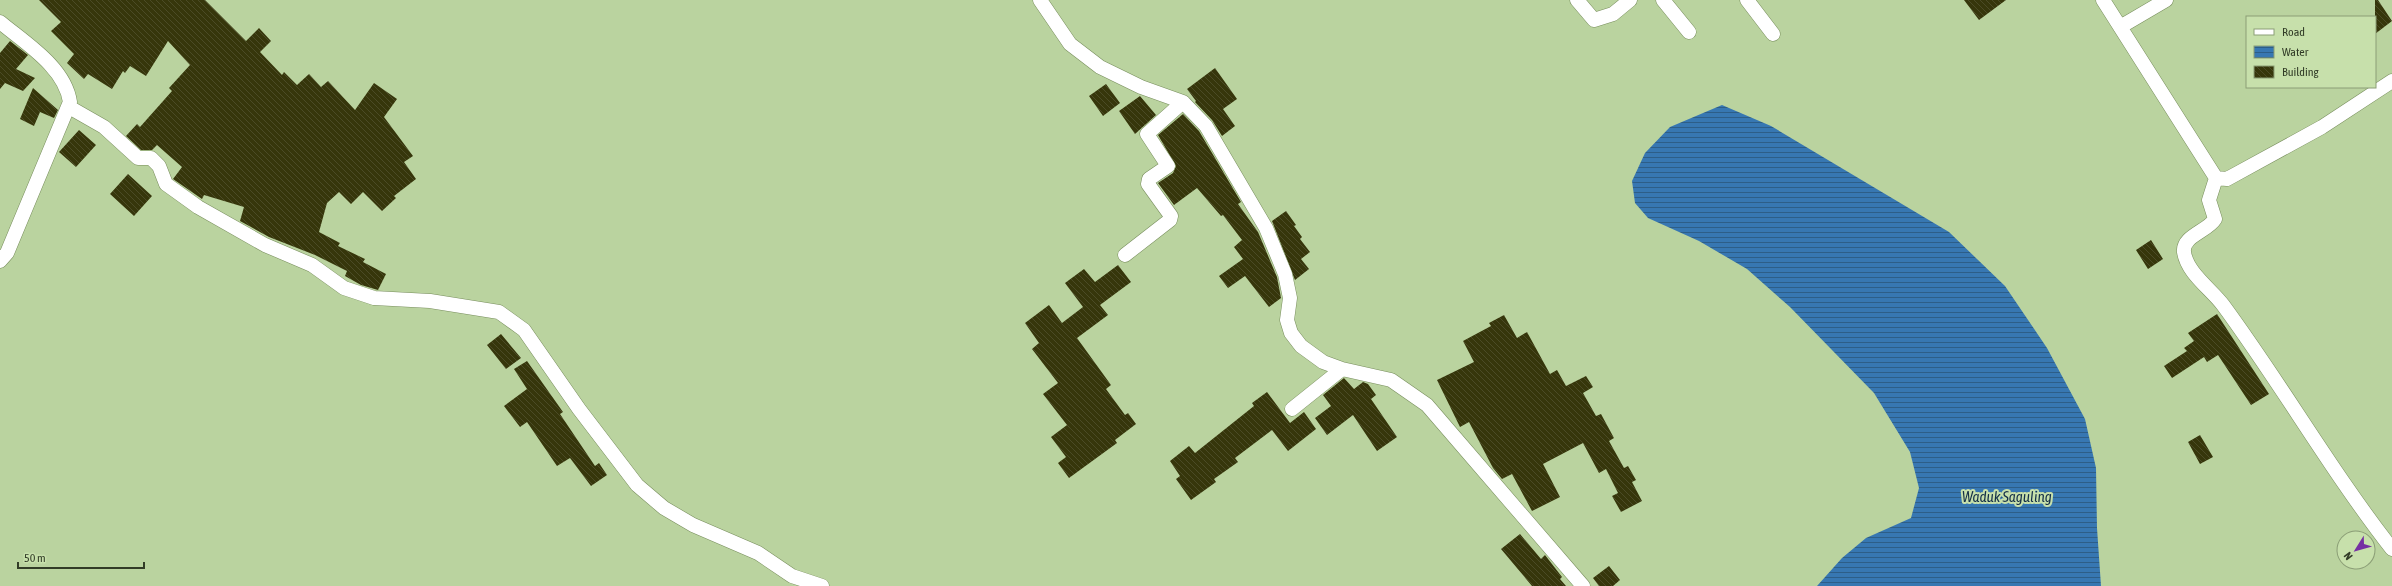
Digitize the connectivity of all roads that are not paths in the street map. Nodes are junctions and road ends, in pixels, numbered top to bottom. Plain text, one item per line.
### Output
1 (1040, 0) edge
2 (1577, 0) edge
3 (1630, 0) edge
4 (1663, 0) edge
5 (1748, 0) edge
6 (2103, 0) edge
7 (2166, 0) edge
8 (0, 22) edge
9 (2120, 27) junction
10 (1689, 32) dead end
11 (1773, 34) dead end
12 (2392, 81) edge
13 (1183, 102) junction
14 (69, 107) junction
15 (2216, 178) junction
16 (1125, 255) dead end
17 (0, 261) edge
18 (1342, 369) junction
19 (1292, 409) dead end
20 (2392, 549) edge
21 (822, 586) edge
22 (1583, 586) edge

1 - 13 street
2 - 3 street
4 - 10 street
5 - 11 street
6 - 9 street
7 - 9 street
8 - 14 street
9 - 15 street
12 - 15 street
13 - 16 street
13 - 18 street
14 - 17 street
14 - 21 street
15 - 20 street
18 - 19 street
18 - 22 street

